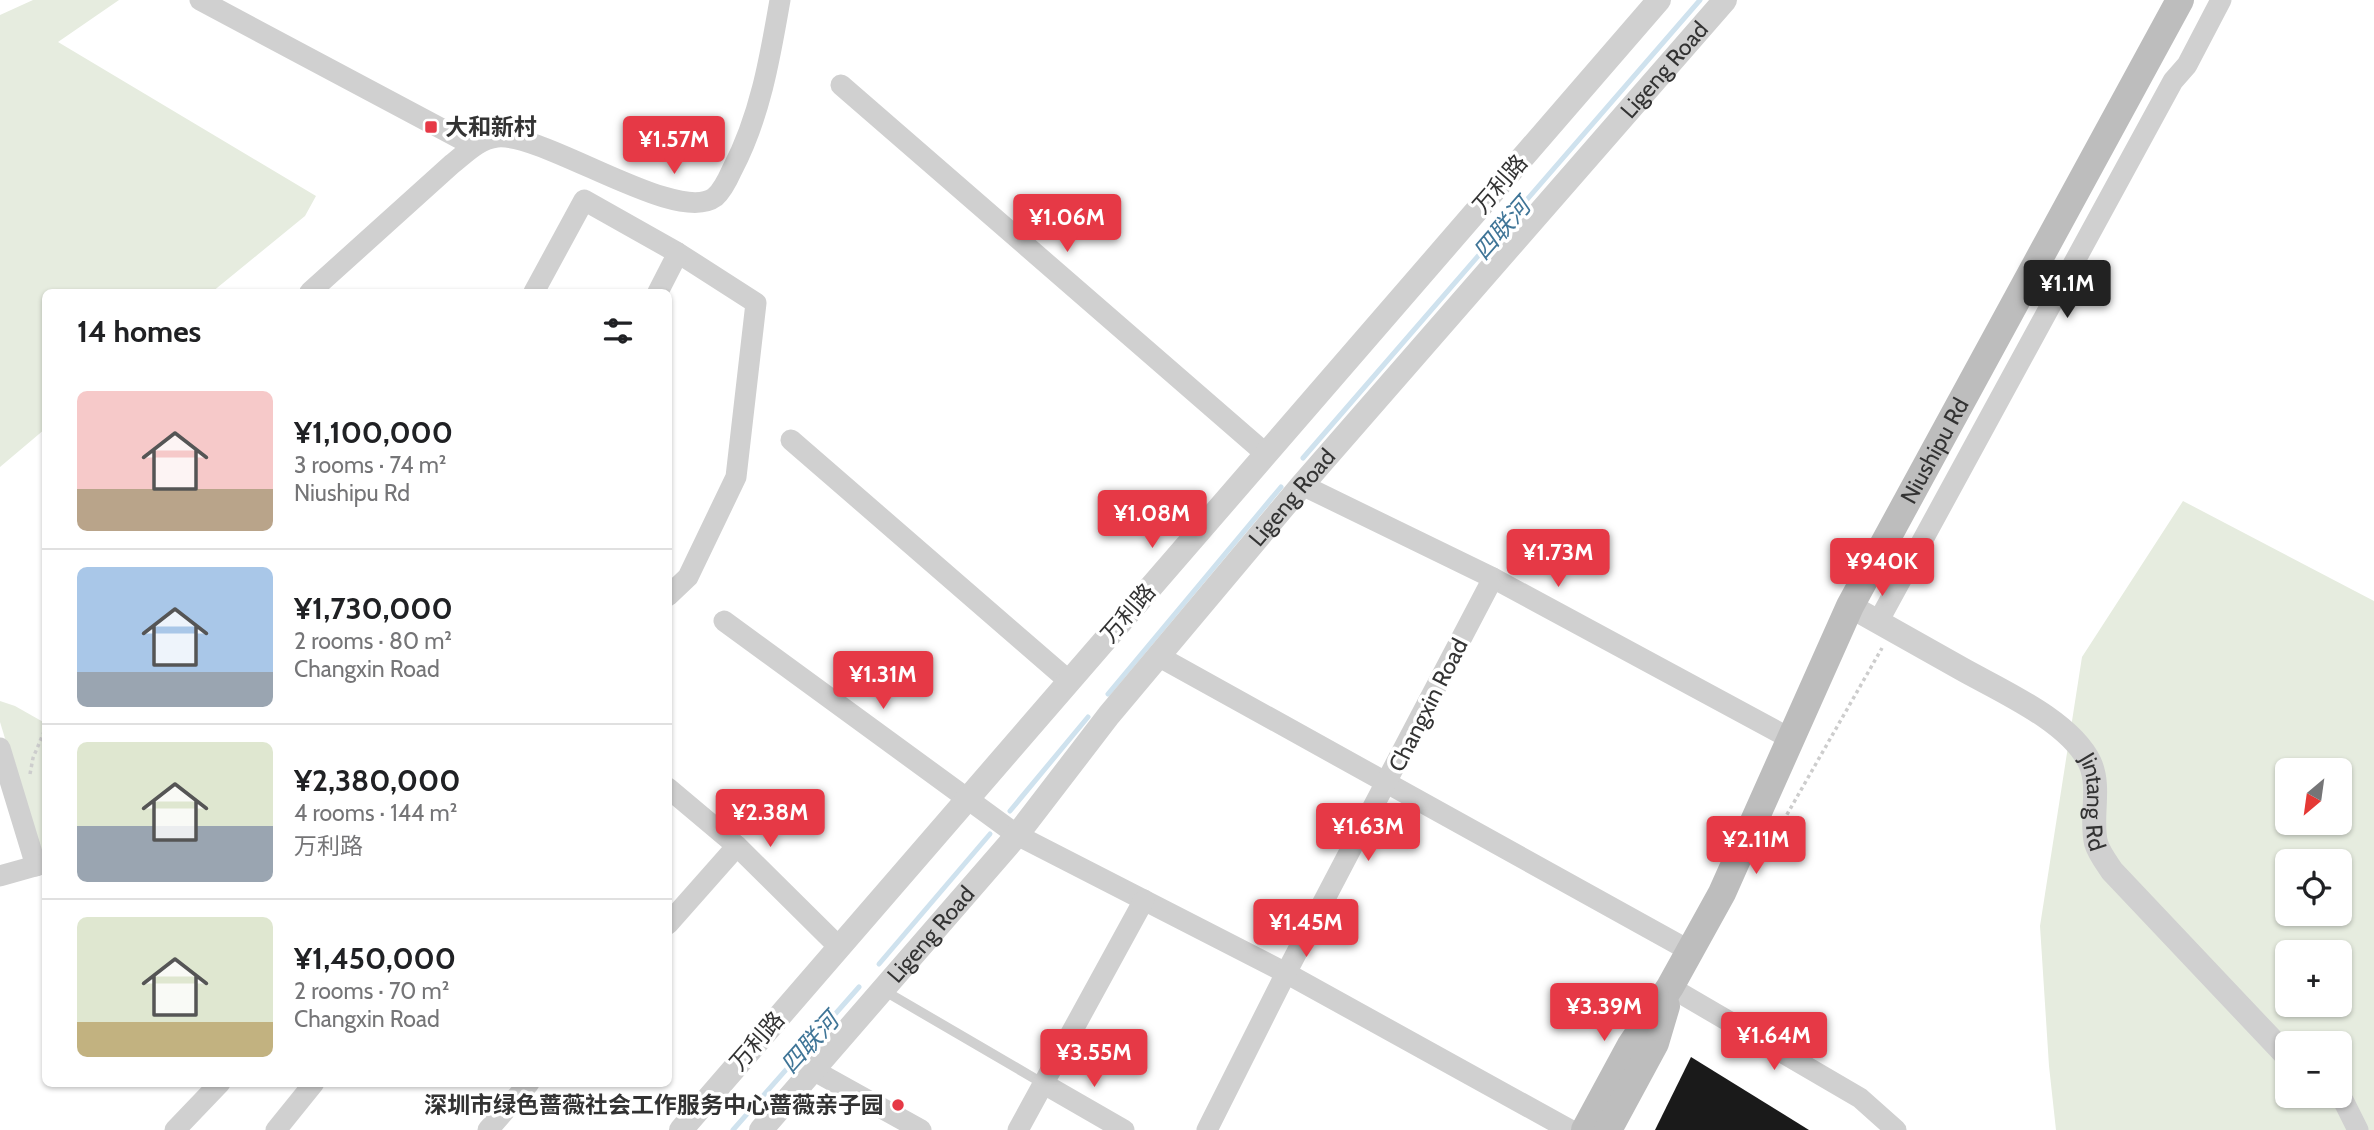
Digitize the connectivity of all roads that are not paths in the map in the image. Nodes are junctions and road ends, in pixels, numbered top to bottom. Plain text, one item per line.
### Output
1 (200, 0) edge
2 (780, 0) edge
3 (1659, 0) edge
4 (1725, 0) edge
5 (2180, 0) edge
6 (2221, 0) edge
7 (841, 85) dead end
8 (474, 146) junction
9 (678, 253) junction
10 (313, 289) edge
11 (536, 289) edge
12 (660, 289) edge
13 (791, 440) dead end
14 (1266, 454) junction
15 (1302, 485) junction
16 (1493, 578) junction
17 (672, 592) edge
18 (1850, 606) junction
19 (724, 621) dead end
20 (1882, 632) junction
21 (1158, 656) junction
22 (1069, 681) junction
23 (1791, 738) junction
24 (0, 748) edge
25 (1387, 782) junction
26 (672, 792) edge
27 (968, 799) junction
28 (1017, 835) junction
29 (737, 846) junction
30 (41, 865) edge
31 (0, 876) edge
32 (1144, 900) junction
33 (672, 919) edge
34 (839, 947) junction
35 (1690, 951) junction
36 (1286, 973) junction
37 (1670, 987) junction
38 (883, 990) junction
39 (2275, 1043) edge
40 (813, 1070) junction
41 (1044, 1084) junction
42 (216, 1087) edge
43 (311, 1087) edge
44 (526, 1087) edge
45 (2347, 1108) edge
46 (175, 1130) edge
47 (276, 1130) edge
48 (488, 1130) edge
49 (681, 1130) edge
50 (761, 1130) edge
51 (921, 1130) edge
52 (1018, 1130) edge
53 (1124, 1130) edge
54 (1207, 1130) edge
55 (1570, 1130) edge
56 (1586, 1130) edge
57 (1608, 1130) edge
58 (1896, 1130) edge
59 (2358, 1130) edge

1 - 8 street
2 - 8 street
3 - 14 street, 万利路
4 - 15 street, Ligeng Road
5 - 18 main road, Niushipu Rd
6 - 20 street
7 - 14 street
8 - 10 street
9 - 11 street
9 - 12 street
9 - 17 street
13 - 22 street
14 - 22 street, 万利路
15 - 16 street
15 - 21 street, Ligeng Road
16 - 23 street
16 - 25 street, Changxin Road
18 - 20 street, Jintang Rd
18 - 23 main road, Niushipu Rd
19 - 27 street
20 - 39 street, Jintang Rd
21 - 25 street
21 - 28 street, Ligeng Road
22 - 27 street, 万利路
23 - 35 main road, Niushipu Rd
24 - 30 street
25 - 35 street
25 - 36 street, Changxin Road
26 - 29 street
27 - 28 street
27 - 34 street, 万利路
28 - 32 street
28 - 38 street, Ligeng Road
29 - 33 street
29 - 34 street
30 - 31 street
32 - 36 street
32 - 41 street
34 - 49 street, 万利路
35 - 37 main road, Niushipu Rd
36 - 54 street, Changxin Road
36 - 55 street
37 - 56 main road, Niushipu Rd
37 - 57 main road, Niushipu Rd
37 - 58 street
38 - 40 street, Ligeng Road
38 - 41 lane
40 - 50 street, Ligeng Road
40 - 51 street
41 - 52 street
41 - 53 street
42 - 46 street
43 - 47 street
44 - 48 street
45 - 59 street

